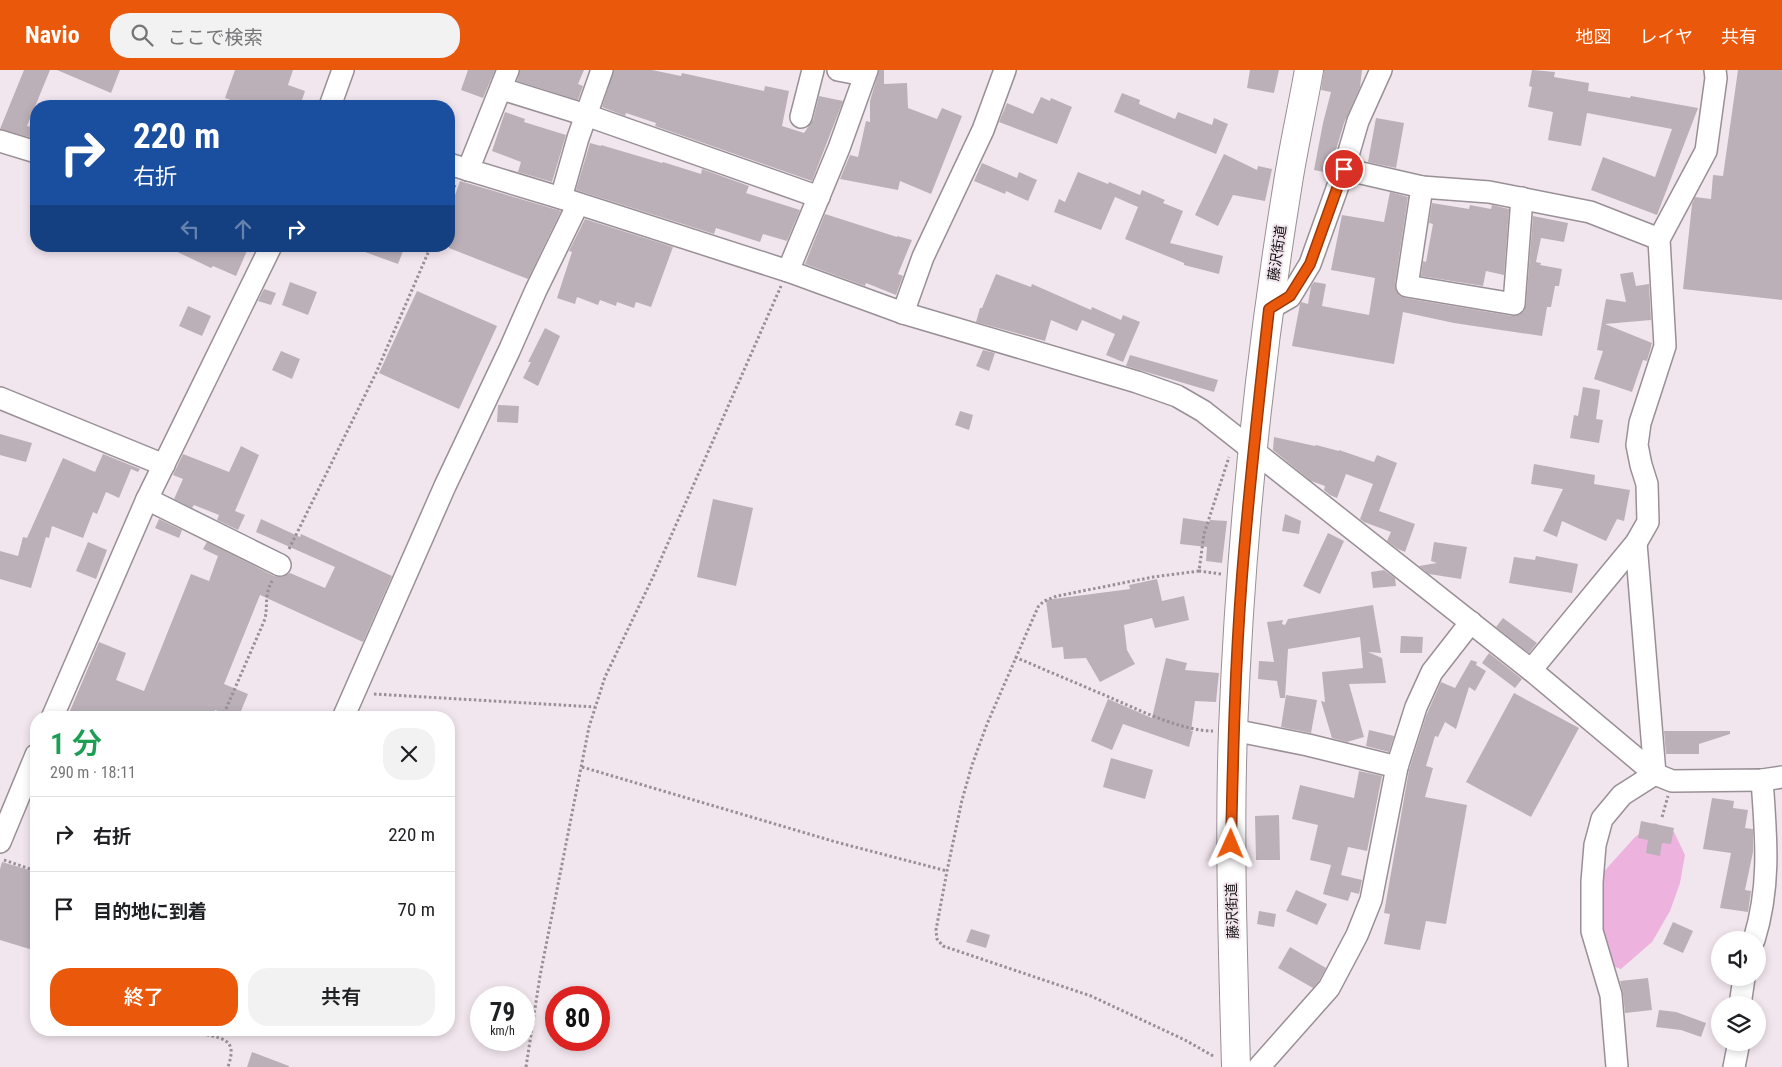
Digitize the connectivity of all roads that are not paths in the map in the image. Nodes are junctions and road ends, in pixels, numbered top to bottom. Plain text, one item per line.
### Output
1 (343, 70) edge
2 (602, 70) edge
3 (813, 70) edge
4 (838, 70) edge
5 (1005, 70) edge
6 (1309, 70) edge
7 (1380, 70) edge
8 (1715, 70) edge
9 (866, 73) edge
10 (505, 79) edge
11 (332, 100) edge
12 (586, 115) junction
13 (801, 116) dead end
14 (0, 141) edge
15 (30, 150) edge
16 (458, 167) edge
17 (1344, 169) junction
18 (1422, 187) junction
19 (819, 197) junction
20 (1522, 198) junction
21 (569, 201) junction
22 (1658, 239) junction
23 (268, 252) edge
24 (788, 271) junction
25 (1269, 309) junction
26 (903, 313) junction
27 (0, 398) edge
28 (1244, 443) junction
29 (164, 465) junction
30 (147, 499) junction
31 (1636, 543) junction
32 (280, 566) road end
33 (1471, 622) junction
34 (1531, 670) junction
35 (55, 711) edge
36 (346, 711) edge
37 (1233, 730) junction
38 (1397, 767) junction
39 (30, 770) edge
40 (1655, 774) junction
41 (1772, 778) edge
42 (0, 842) edge
43 (1756, 931) edge
44 (1737, 1051) edge
45 (1228, 1063) edge
46 (1259, 1067) edge
47 (1617, 1067) edge
48 (1734, 1067) edge

1 - 11 street
2 - 12 street
3 - 13 street
4 - 9 street
5 - 26 street
6 - 25 highway, 藤沢街道
7 - 17 street
8 - 22 street
9 - 19 street
10 - 12 street
10 - 16 street
12 - 19 street
12 - 21 street
14 - 15 street
16 - 21 street
17 - 18 street
17 - 25 street
18 - 20 street
18 - 20 street
19 - 24 street
20 - 22 street
21 - 24 street
21 - 36 street
22 - 31 street
23 - 29 street
24 - 26 street
25 - 28 highway, 藤沢街道
26 - 28 street
27 - 29 street
28 - 33 street
28 - 37 highway, 藤沢街道
29 - 30 street
30 - 32 street
30 - 35 street
31 - 34 street
31 - 40 street
33 - 34 street
33 - 38 street
34 - 40 street
37 - 38 street
37 - 45 highway, 藤沢街道
38 - 46 street
39 - 42 street
40 - 41 street
40 - 47 street
41 - 43 street
44 - 48 street

